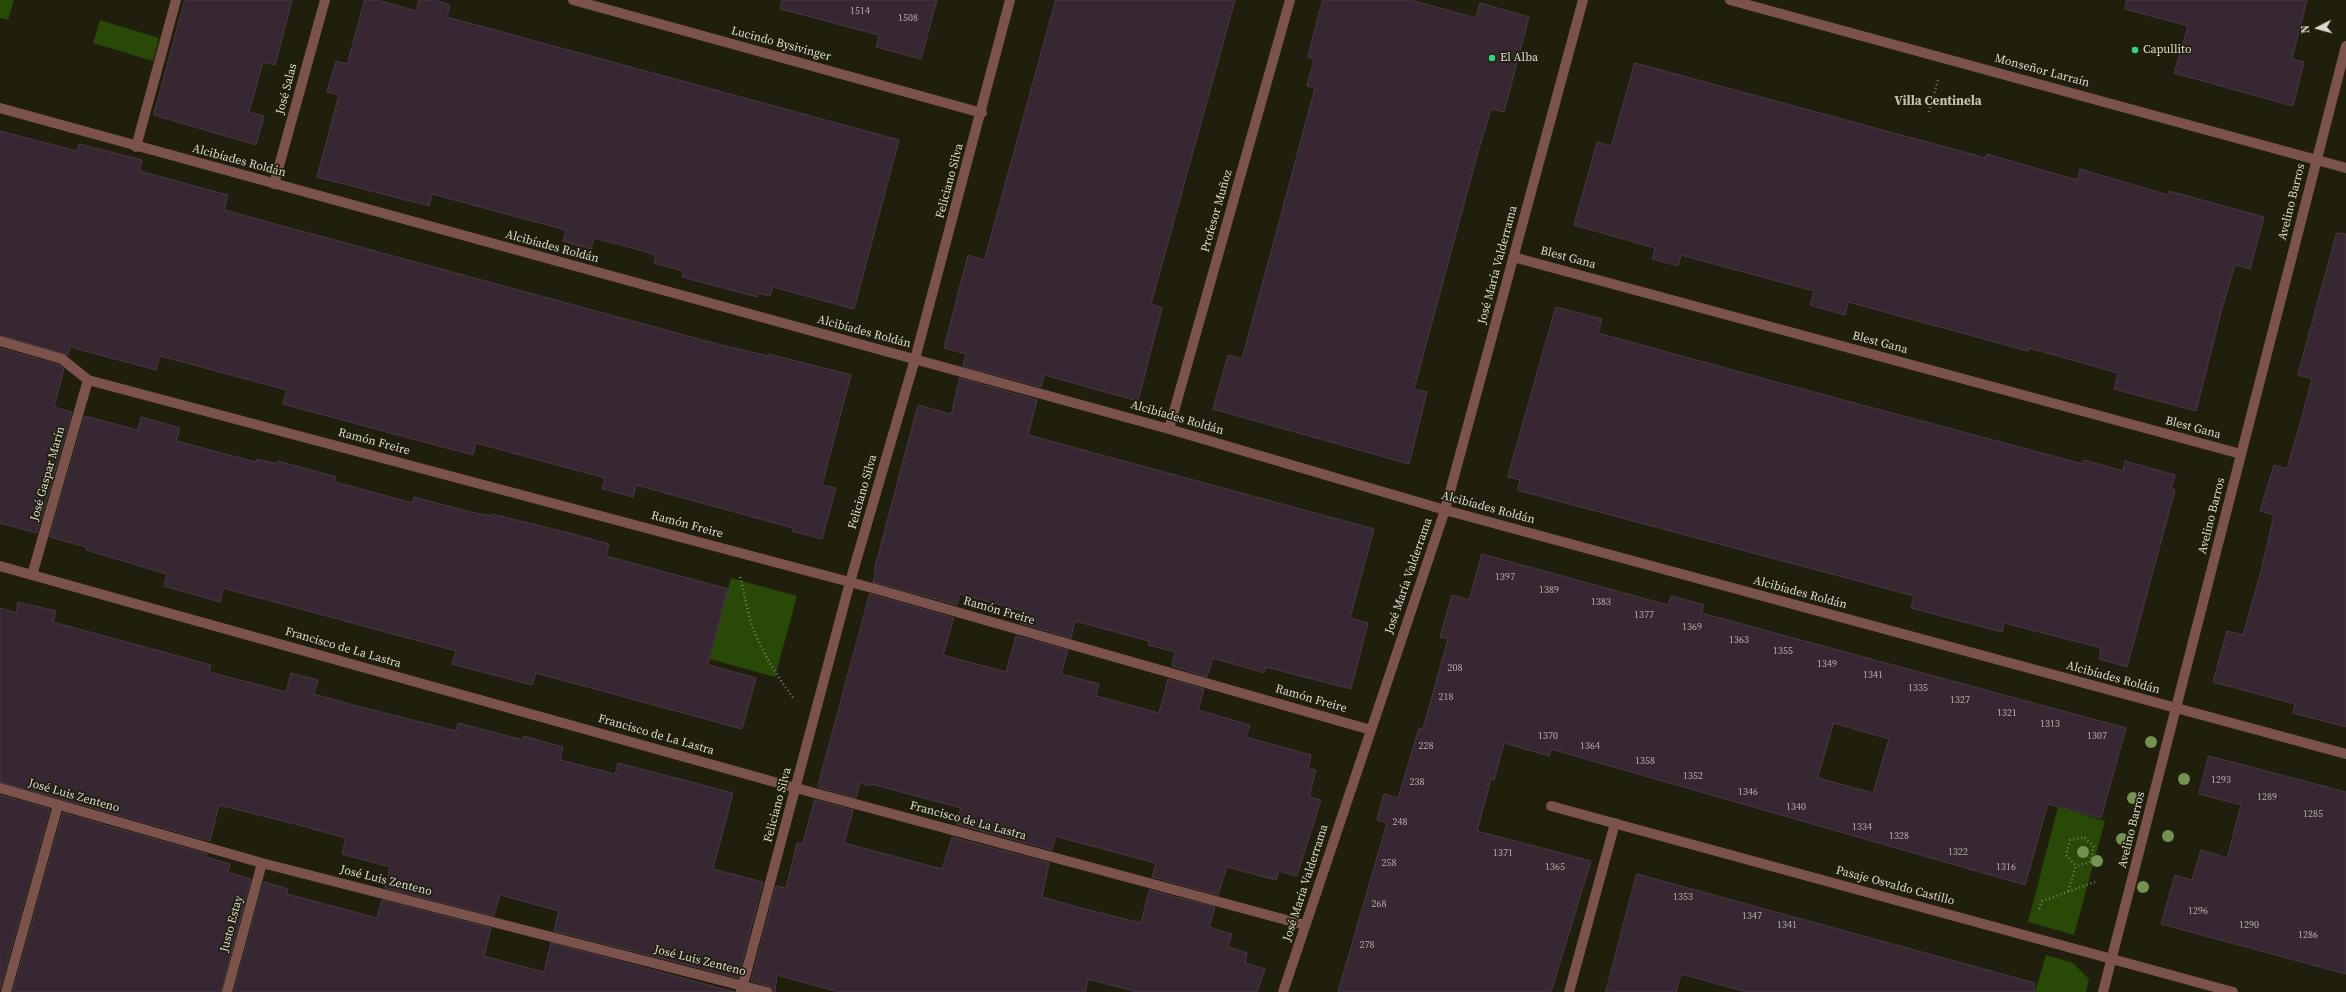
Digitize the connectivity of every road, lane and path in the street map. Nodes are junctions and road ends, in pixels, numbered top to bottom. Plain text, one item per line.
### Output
1 (176, 0) edge
2 (325, 0) edge
3 (573, 0) edge
4 (1010, 0) edge
5 (1290, 0) edge
6 (1583, 0) edge
7 (1730, 0) edge
8 (2346, 46) edge
9 (1939, 76) dead end
10 (0, 108) edge
11 (1929, 112) dead end
12 (982, 113) junction
13 (136, 147) junction
14 (2316, 160) junction
15 (2346, 168) edge
16 (274, 184) junction
17 (1514, 256) junction
18 (0, 341) edge
19 (916, 359) junction
20 (88, 380) junction
21 (1169, 428) junction
22 (2240, 454) junction
23 (1445, 510) junction
24 (733, 551) junction
25 (0, 566) edge
26 (32, 575) junction
27 (850, 582) junction
28 (2176, 708) junction
29 (813, 723) junction
30 (1371, 730) junction
31 (2346, 754) edge
32 (0, 788) edge
33 (796, 788) junction
34 (58, 805) junction
35 (1551, 806) dead end
36 (1615, 823) junction
37 (262, 863) junction
38 (2076, 866) junction
39 (2095, 882) dead end
40 (2068, 891) junction
41 (2039, 909) dead end
42 (1305, 925) junction
43 (2112, 959) junction
44 (742, 989) edge
45 (6, 992) edge
46 (227, 992) edge
47 (767, 992) edge
48 (1283, 992) edge
49 (1569, 992) edge
50 (2103, 992) edge
51 (2233, 992) edge

1 - 13 street
2 - 16 street, José Salas
3 - 12 street, Lucindo Bysivinger
4 - 12 street, Feliciano Silva
5 - 21 street, Profesor Muñoz
6 - 17 street, José María Valderrama
7 - 14 street, Monseñor Larraín
8 - 14 street, Avelino Barros
9 - 11 path
10 - 13 street, Alcibíades Roldán
12 - 19 street, Feliciano Silva
13 - 16 street, Alcibíades Roldán
14 - 15 street, Monseñor Larraín
14 - 22 street, Avelino Barros
16 - 19 street, Alcibíades Roldán
17 - 22 street, Blest Gana
17 - 23 street, José María Valderrama
18 - 20 street, Ramón Freire
19 - 21 street, Alcibíades Roldán
19 - 27 street, Feliciano Silva
20 - 24 street, Ramón Freire
20 - 26 street, José Gaspar Marín
21 - 23 street, Alcibíades Roldán
22 - 28 street, Avelino Barros
23 - 28 street, Alcibíades Roldán
23 - 30 street, José María Valderrama
24 - 27 street, Ramón Freire
24 - 29 path
25 - 26 street, Francisco de La Lastra
26 - 33 street, Francisco de La Lastra
27 - 29 street, Feliciano Silva
27 - 30 street, Ramón Freire
28 - 31 street, Alcibíades Roldán
28 - 43 street, Avelino Barros
29 - 33 street, Feliciano Silva
30 - 42 street, José María Valderrama
32 - 34 street, José Luis Zenteno
33 - 42 street, Francisco de La Lastra
33 - 44 street, Feliciano Silva
34 - 37 street, José Luis Zenteno
34 - 45 street
35 - 36 street, Pasaje Osvaldo Castillo
36 - 43 street, Pasaje Osvaldo Castillo
36 - 49 street
37 - 44 street, José Luis Zenteno
37 - 46 street, Justo Estay
38 - 38 path
38 - 40 path
39 - 40 path
40 - 41 path
42 - 48 street, José María Valderrama
43 - 50 street, Avelino Barros
43 - 51 street, Pasaje Osvaldo Castillo
44 - 47 street, José Luis Zenteno

